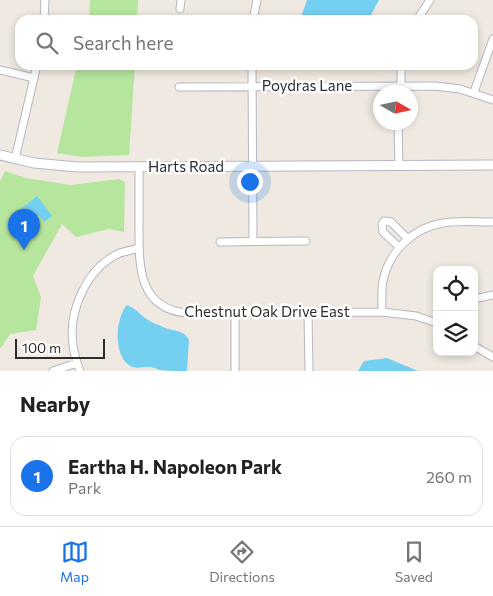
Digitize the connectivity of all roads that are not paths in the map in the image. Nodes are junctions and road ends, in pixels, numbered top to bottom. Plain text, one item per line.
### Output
1 (45, 0) edge
2 (181, 0) edge
3 (257, 0) edge
4 (430, 0) edge
5 (180, 9) dead end
6 (44, 15) edge
7 (254, 15) edge
8 (420, 15) edge
9 (493, 39) edge
10 (0, 70) edge
11 (36, 70) edge
12 (252, 70) edge
13 (401, 70) edge
14 (34, 78) junction
15 (400, 85) edge
16 (252, 86) junction
17 (179, 87) dead end
18 (418, 87) edge
19 (373, 88) edge
20 (474, 92) junction
21 (493, 100) edge
22 (398, 130) edge
23 (0, 155) edge
24 (15, 159) junction
25 (493, 165) edge
26 (399, 166) junction
27 (139, 167) junction
28 (253, 167) junction
29 (493, 222) edge
30 (408, 239) junction
31 (254, 241) junction
32 (306, 241) dead end
33 (220, 242) dead end
34 (139, 248) junction
35 (399, 248) junction
36 (493, 295) edge
37 (478, 297) edge
38 (308, 312) junction
39 (382, 312) junction
40 (234, 313) junction
41 (433, 322) edge
42 (478, 348) edge
43 (493, 357) edge
44 (77, 363) junction
45 (54, 371) edge
46 (80, 371) edge
47 (235, 371) edge
48 (309, 371) edge

1 - 6 street
2 - 5 street
3 - 7 street
4 - 8 street
9 - 20 street
10 - 14 street
11 - 14 street
12 - 16 street
13 - 15 street
14 - 24 street
16 - 17 street, Poydras Lane
16 - 19 street, Poydras Lane
16 - 28 street
18 - 20 street, Poydras Lane
20 - 21 street, Poydras Lane
22 - 26 street
23 - 24 street, Harts Road
24 - 27 street, Harts Road
25 - 26 street, Harts Road
26 - 28 street, Harts Road
27 - 28 street, Harts Road
27 - 34 street, Chestnut Oak Drive East
28 - 31 street
29 - 30 street
30 - 35 street
30 - 35 street
31 - 32 street
31 - 33 street
34 - 40 street, Chestnut Oak Drive East
34 - 44 street
35 - 39 street
36 - 37 street
38 - 39 street, Chestnut Oak Drive East
38 - 40 street, Chestnut Oak Drive East
38 - 48 street
39 - 41 street, Chestnut Oak Drive East
40 - 47 street
42 - 43 street
44 - 45 street
44 - 46 street

